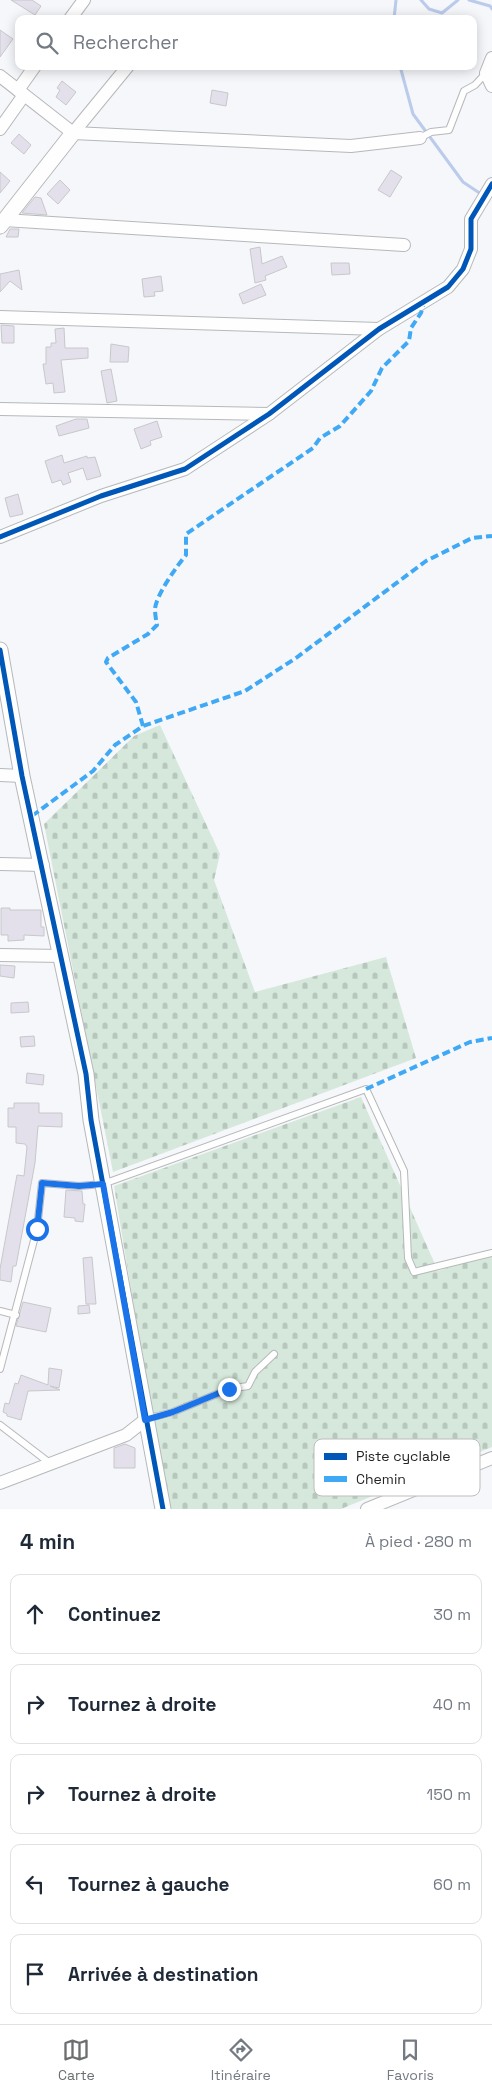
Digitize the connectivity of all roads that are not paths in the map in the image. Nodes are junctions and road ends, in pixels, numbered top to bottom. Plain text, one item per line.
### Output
1 (84, 0) edge
2 (73, 15) edge
3 (492, 58) edge
4 (33, 70) edge
5 (125, 70) edge
6 (486, 73) junction
7 (0, 76) edge
8 (492, 86) edge
9 (21, 92) junction
10 (0, 129) edge
11 (73, 134) junction
12 (425, 135) joint
13 (492, 184) edge
14 (2, 223) edge
15 (404, 245) dead end
16 (0, 317) edge
17 (379, 329) junction
18 (0, 409) edge
19 (268, 414) junction
20 (0, 537) edge
21 (0, 650) edge
22 (3, 681) edge
23 (0, 775) edge
24 (22, 776) junction
25 (0, 864) edge
26 (42, 865) junction
27 (0, 955) edge
28 (62, 956) junction
29 (103, 1184) junction
30 (492, 1254) edge
31 (0, 1312) edge
32 (16, 1315) junction
33 (274, 1354) dead end
34 (0, 1369) edge
35 (145, 1420) junction
36 (0, 1425) edge
37 (492, 1458) edge
38 (480, 1463) edge
39 (51, 1464) junction
40 (0, 1483) edge
41 (403, 1496) edge
42 (407, 1496) edge
43 (163, 1509) edge
44 (367, 1509) edge
45 (402, 1509) edge

1 - 2 street
3 - 6 street
4 - 9 street
5 - 11 street
6 - 8 street
6 - 12 lane
7 - 9 street
9 - 10 street
9 - 11 street
11 - 12 street
11 - 14 street
13 - 17 street
14 - 15 street
16 - 17 street
17 - 19 street
18 - 19 street
19 - 20 street
21 - 22 street
22 - 24 street
23 - 24 street
24 - 26 street
25 - 26 street
26 - 28 street
27 - 28 street
28 - 29 street
29 - 30 lane
29 - 32 lane
29 - 35 street
31 - 32 lane
32 - 34 lane
33 - 35 lane
35 - 39 street
35 - 43 street
36 - 39 lane
37 - 38 street
39 - 40 street
41 - 44 street
42 - 45 street

